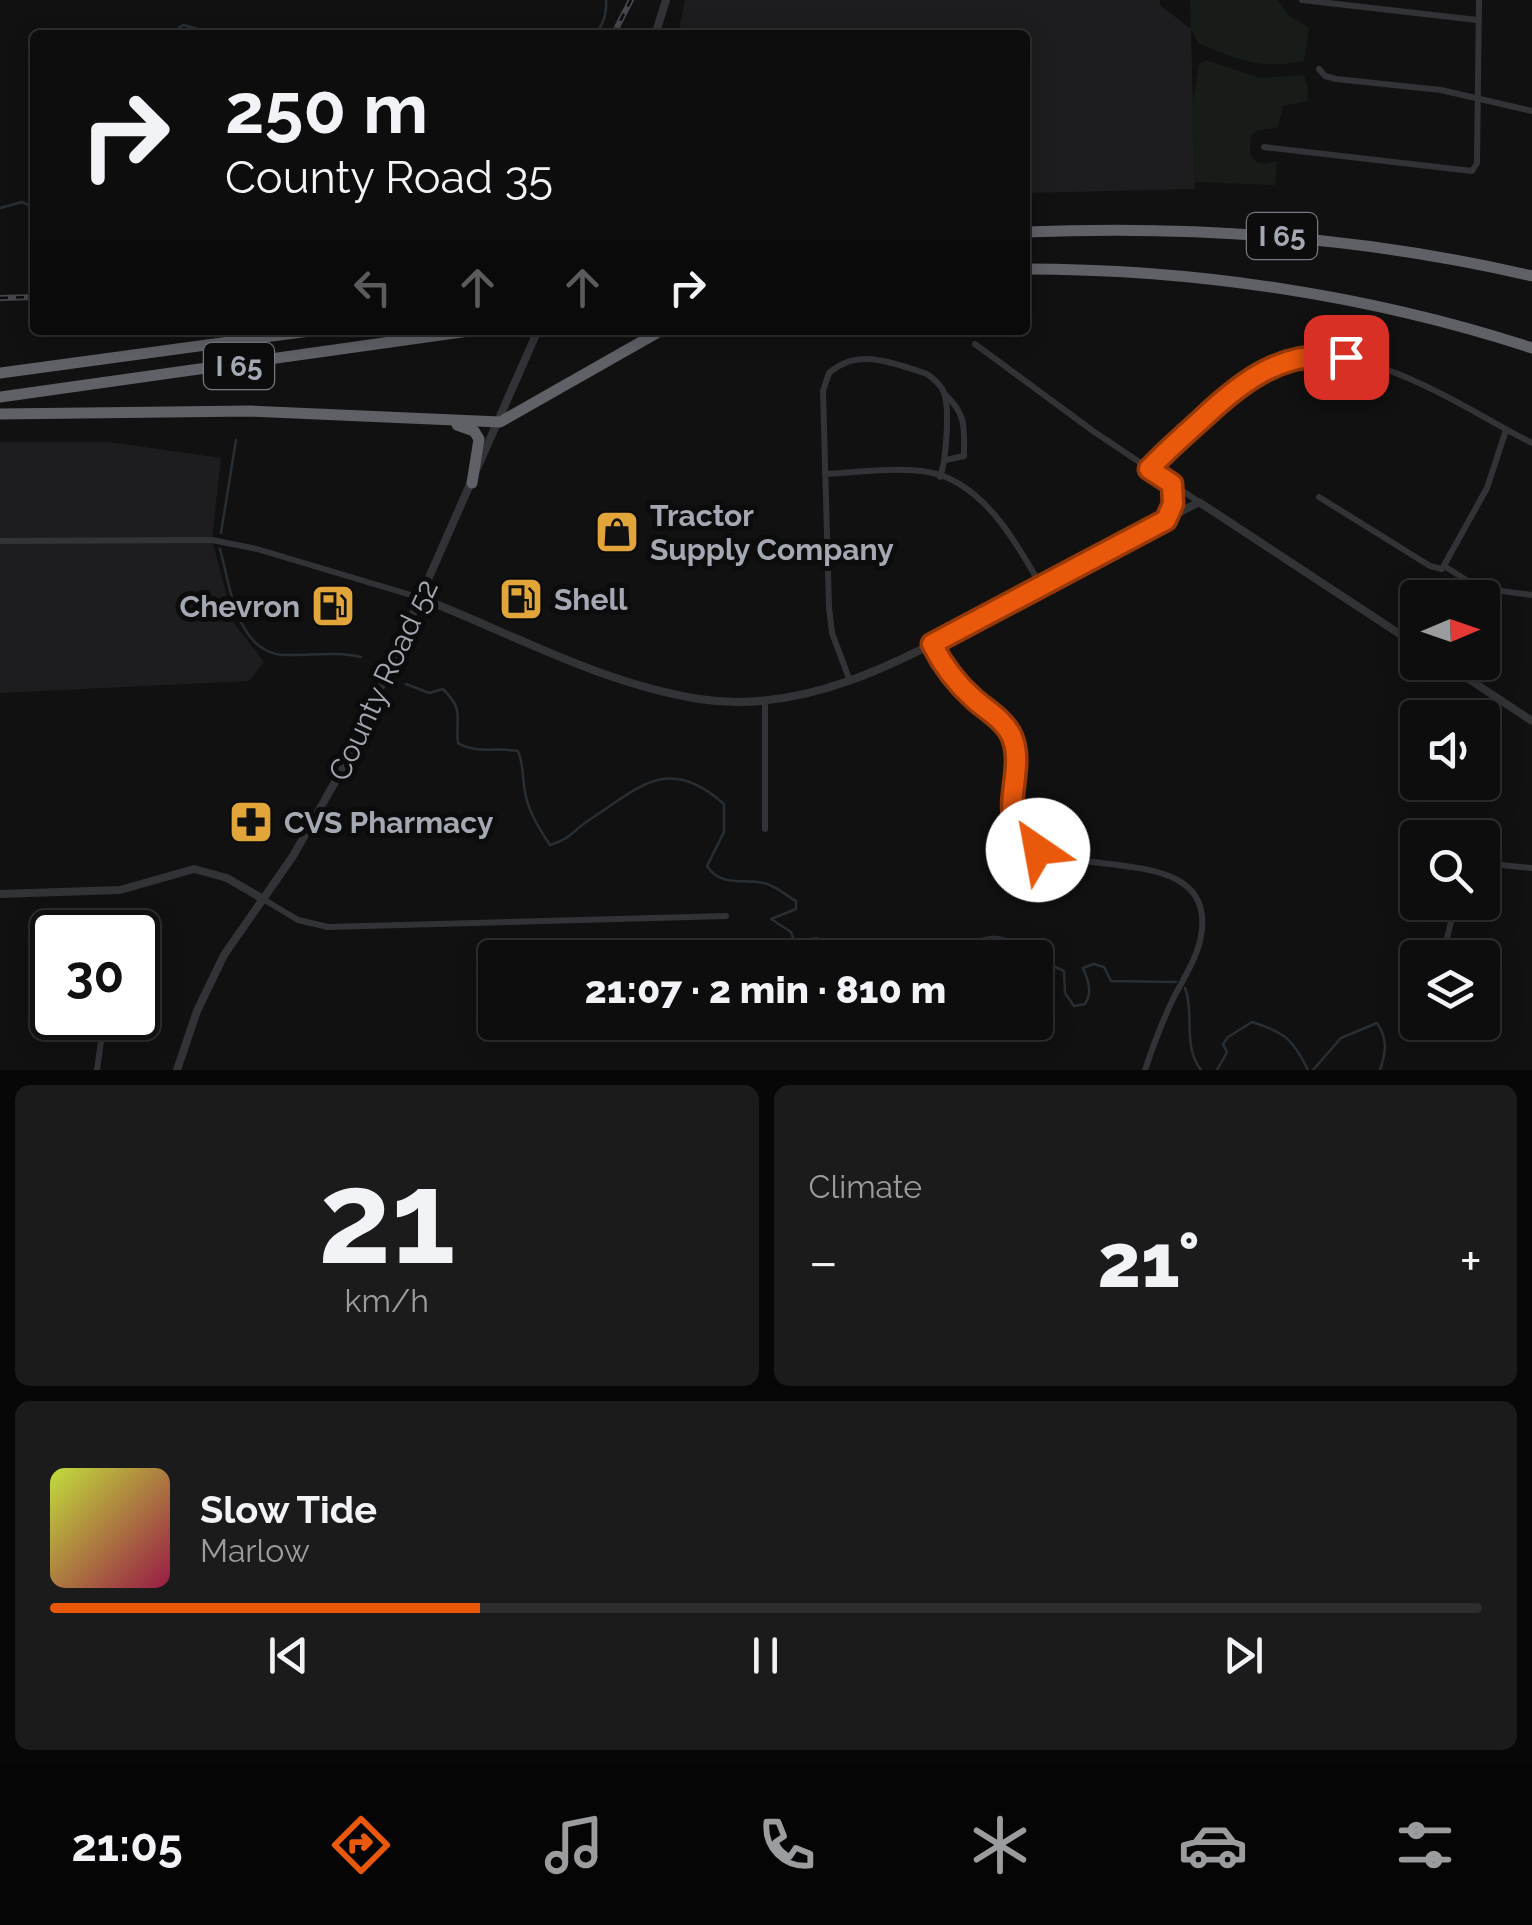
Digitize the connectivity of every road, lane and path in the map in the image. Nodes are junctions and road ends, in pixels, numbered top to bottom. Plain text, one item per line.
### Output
1 (666, 0) edge
2 (1302, 0) edge
3 (1479, 0) edge
4 (1476, 20) junction
5 (657, 30) edge
6 (1319, 69) dead end
7 (1477, 98) junction
8 (1532, 111) edge
9 (1264, 147) dead end
10 (1030, 230) edge
11 (1030, 269) edge
12 (1532, 276) edge
13 (267, 335) edge
14 (282, 335) edge
15 (440, 335) edge
16 (536, 335) edge
17 (652, 335) edge
18 (241, 341) junction
19 (975, 344) dead end
20 (1532, 348) edge
21 (0, 373) edge
22 (944, 393) junction
23 (0, 397) edge
24 (0, 414) edge
25 (388, 418) junction
26 (500, 422) junction
27 (1506, 430) junction
28 (1532, 443) edge
29 (946, 460) junction
30 (1149, 469) junction
31 (826, 474) junction
32 (940, 477) junction
33 (472, 483) junction
34 (1172, 484) junction
35 (1319, 496) dead end
36 (1199, 502) junction
37 (1166, 520) junction
38 (0, 541) edge
39 (1444, 566) junction
40 (1040, 586) junction
41 (1532, 595) edge
42 (421, 598) junction
43 (1400, 634) edge
44 (932, 644) junction
45 (850, 680) junction
46 (1470, 680) edge
47 (764, 700) junction
48 (1532, 721) edge
49 (765, 829) dead end
50 (1500, 865) edge
51 (1532, 868) edge
52 (0, 894) edge
53 (263, 899) junction
54 (726, 916) dead end
55 (102, 1041) dead end
56 (97, 1070) edge
57 (178, 1070) edge
58 (1146, 1070) edge

1 - 5 street
2 - 4 street
3 - 4 street
4 - 7 street
6 - 7 street
7 - 8 street
7 - 9 street
10 - 12 highway, I 65
11 - 20 highway, I 65
13 - 18 highway
14 - 18 highway, I 65
15 - 23 highway, I 65
16 - 26 street, County Road 52
17 - 26 highway
18 - 21 highway, I 65
19 - 30 street
22 - 29 street
22 - 29 street
22 - 31 street
24 - 25 highway
25 - 26 highway
25 - 33 highway
26 - 33 street, County Road 52
27 - 28 street
27 - 30 street
27 - 39 street
29 - 32 street
30 - 34 street
31 - 32 street
31 - 45 street
32 - 40 street
33 - 42 street, County Road 52
34 - 36 street
34 - 37 street
35 - 39 street
36 - 37 street
36 - 43 street
37 - 40 street
38 - 42 street
39 - 41 street
40 - 44 street
42 - 47 street
42 - 53 street, County Road 52
44 - 45 street
44 - 58 street
45 - 47 street
46 - 48 street
47 - 49 street
50 - 51 street
52 - 53 street
53 - 54 street
53 - 57 street, County Road 52
55 - 56 street

